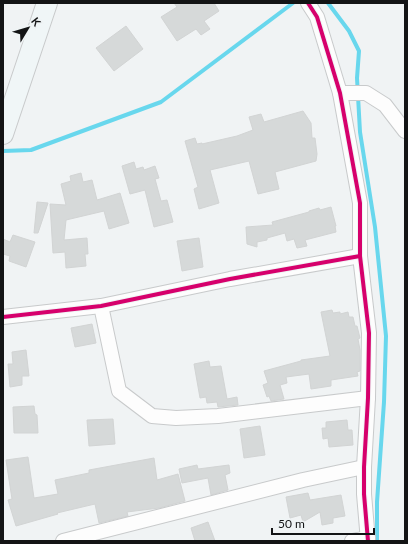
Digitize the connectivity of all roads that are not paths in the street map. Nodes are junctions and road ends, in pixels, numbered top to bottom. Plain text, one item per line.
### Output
1 (47, 3) edge
2 (308, 3) edge
3 (345, 93) junction
4 (402, 122) edge
5 (5, 129) edge
6 (360, 256) junction
7 (101, 306) junction
8 (3, 317) edge
9 (368, 398) junction
10 (364, 467) junction
11 (106, 536) edge
12 (368, 539) edge
13 (63, 541) edge
14 (352, 541) edge

1 - 5 main road
2 - 3 street
3 - 4 street
3 - 6 street
6 - 7 street
6 - 9 street
7 - 8 street
7 - 9 street
9 - 10 street
10 - 11 street
10 - 12 street
11 - 13 street
12 - 14 street

